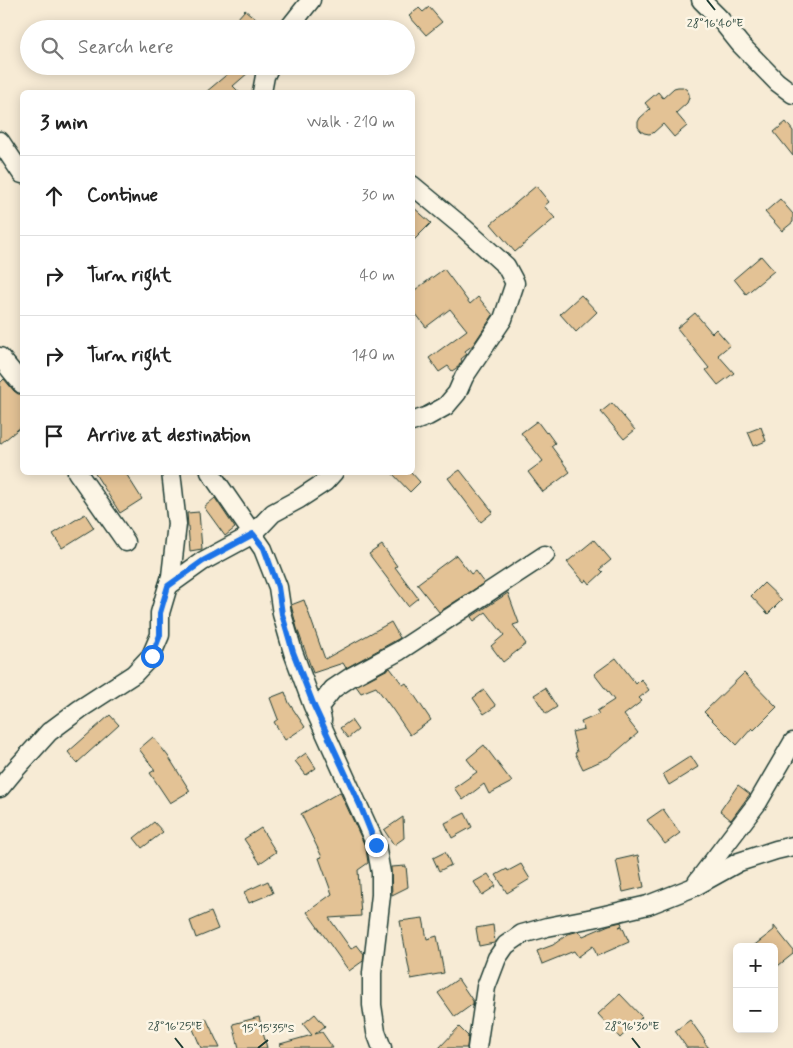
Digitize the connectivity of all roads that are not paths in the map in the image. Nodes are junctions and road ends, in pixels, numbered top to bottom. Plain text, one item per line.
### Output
1 (311, 0) edge
2 (701, 0) edge
3 (295, 20) edge
4 (266, 75) edge
5 (262, 90) edge
6 (793, 94) edge
7 (0, 141) edge
8 (20, 171) edge
9 (415, 188) edge
10 (0, 357) edge
11 (20, 382) edge
12 (415, 421) edge
13 (79, 475) edge
14 (171, 475) edge
15 (212, 475) edge
16 (331, 475) edge
17 (253, 534) junction
18 (126, 542) dead end
19 (545, 555) dead end
20 (168, 586) junction
21 (324, 726) junction
22 (793, 742) edge
23 (0, 788) edge
24 (793, 846) edge
25 (694, 887) junction
26 (382, 1048) edge
27 (478, 1048) edge

1 - 3 street
2 - 6 street
4 - 5 street
7 - 8 street
9 - 12 street
10 - 11 street
13 - 18 street
14 - 20 street
15 - 17 street
16 - 17 street
17 - 20 street
17 - 21 street
19 - 21 street
20 - 23 street
21 - 26 street
22 - 25 street
24 - 25 street
25 - 27 street

